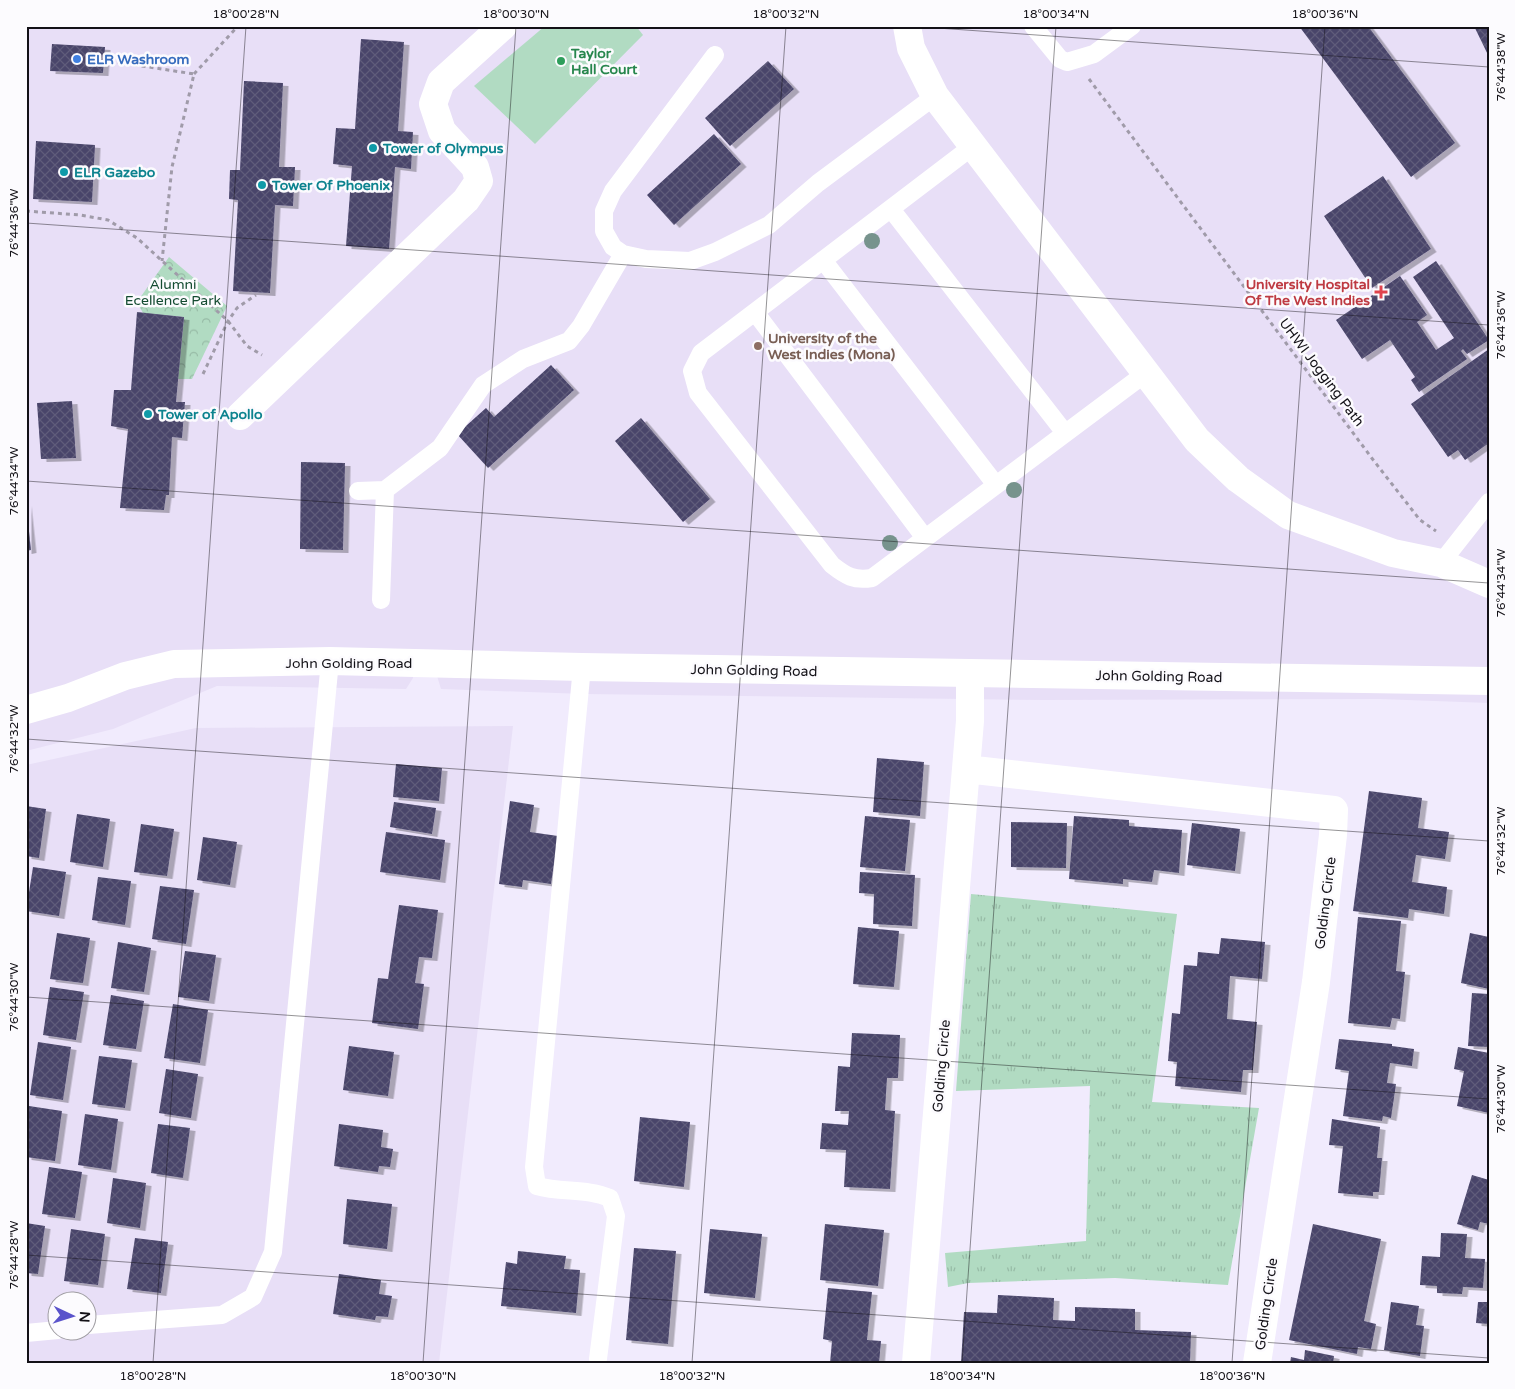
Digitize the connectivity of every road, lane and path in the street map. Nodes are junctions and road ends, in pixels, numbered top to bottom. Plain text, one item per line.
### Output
1 (238, 26) edge
2 (503, 26) edge
3 (907, 26) edge
4 (1034, 26) edge
5 (1132, 26) edge
6 (715, 55) dead end
7 (1074, 60) junction
8 (110, 61) dead end
9 (194, 74) junction
10 (935, 96) junction
11 (973, 146) junction
12 (891, 209) junction
13 (26, 211) edge
14 (623, 254) junction
15 (823, 260) junction
16 (162, 262) junction
17 (256, 295) dead end
18 (755, 312) junction
19 (228, 321) junction
20 (288, 372) junction
21 (1146, 373) junction
22 (202, 374) dead end
23 (240, 416) dead end
24 (1065, 434) junction
25 (996, 485) junction
26 (385, 490) junction
27 (358, 491) dead end
28 (1489, 502) edge
29 (925, 538) junction
30 (1449, 554) junction
31 (1489, 584) edge
32 (381, 600) dead end
33 (330, 661) junction
34 (582, 667) junction
35 (970, 674) junction
36 (1489, 681) edge
37 (26, 710) edge
38 (966, 768) junction
39 (98, 1324) edge
40 (48, 1331) edge
41 (26, 1333) edge
42 (598, 1359) dead end
43 (916, 1363) edge
44 (1257, 1363) edge

1 - 9 path
2 - 20 street
3 - 10 street
4 - 7 lane
5 - 7 lane
6 - 14 lane
7 - 30 path, UHWI Jogging Path
8 - 9 path
9 - 16 path
10 - 11 street
10 - 14 lane
11 - 12 lane
11 - 21 street
12 - 15 lane
12 - 24 lane
13 - 16 path
14 - 26 lane
15 - 18 lane
15 - 25 lane
16 - 19 path
17 - 19 path
18 - 29 lane
18 - 29 lane
19 - 20 path
19 - 22 path
20 - 23 street
21 - 24 lane
21 - 30 street
24 - 25 lane
25 - 29 lane
26 - 27 lane
26 - 32 lane
28 - 30 lane
30 - 31 street
33 - 34 street, John Golding Road
33 - 37 street, John Golding Road
33 - 39 lane
34 - 35 street, John Golding Road
34 - 42 lane
35 - 36 street, John Golding Road
35 - 38 street, Golding Circle
38 - 43 street, Golding Circle
38 - 44 street, Golding Circle
40 - 41 lane

